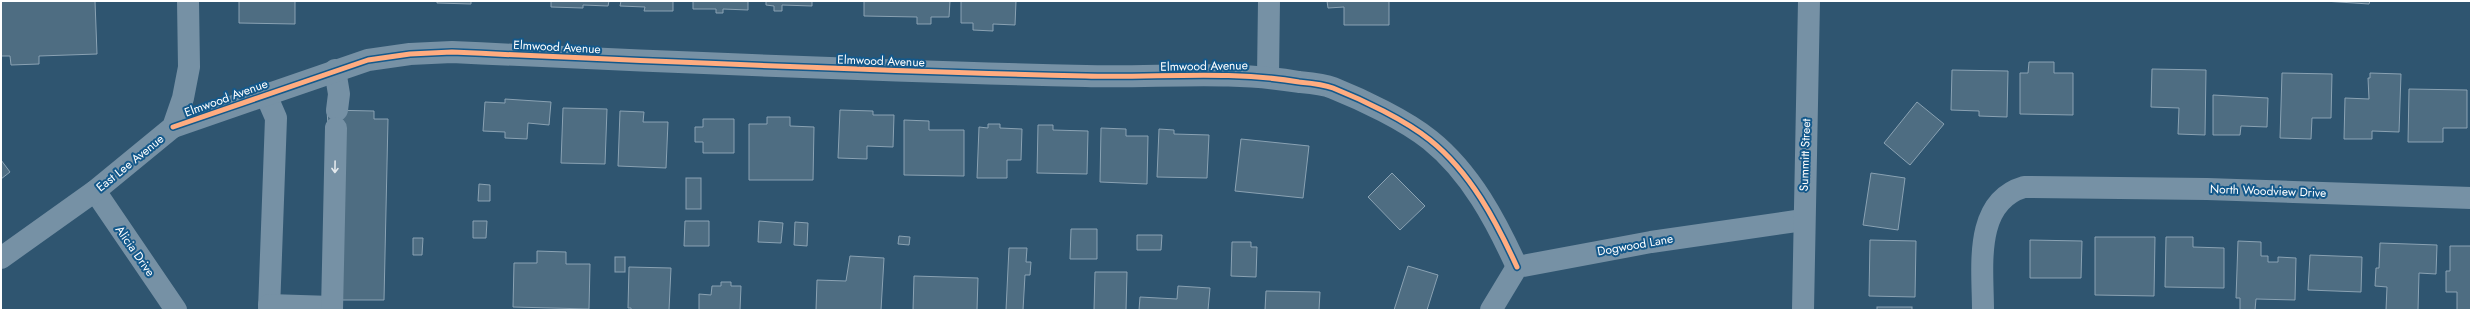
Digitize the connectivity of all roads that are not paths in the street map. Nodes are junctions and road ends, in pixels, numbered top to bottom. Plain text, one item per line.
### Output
1 (188, 1) edge
2 (1269, 1) edge
3 (1809, 1) edge
4 (335, 70) junction
5 (1268, 76) junction
6 (266, 94) junction
7 (173, 127) junction
8 (95, 191) junction
9 (2471, 198) edge
10 (1803, 220) junction
11 (1, 258) edge
12 (1517, 267) junction
13 (269, 308) edge
14 (332, 308) edge
15 (176, 310) edge
16 (1491, 310) edge
17 (1803, 310) edge
18 (1983, 310) edge

1 - 7 street, East Lee Avenue
2 - 5 street
3 - 10 street, Summitt Street
4 - 5 street, Elmwood Avenue
4 - 6 street, Elmwood Avenue
4 -> 14 street
5 - 12 street, Elmwood Avenue
6 - 7 street, Elmwood Avenue
6 - 13 street
7 - 8 street, East Lee Avenue
8 - 11 street, East Lee Avenue
8 - 15 street, Alicia Drive
9 - 18 street, North Woodview Drive
10 - 12 street, Dogwood Lane
10 - 17 street, Summitt Street
12 - 16 street
13 - 14 street

